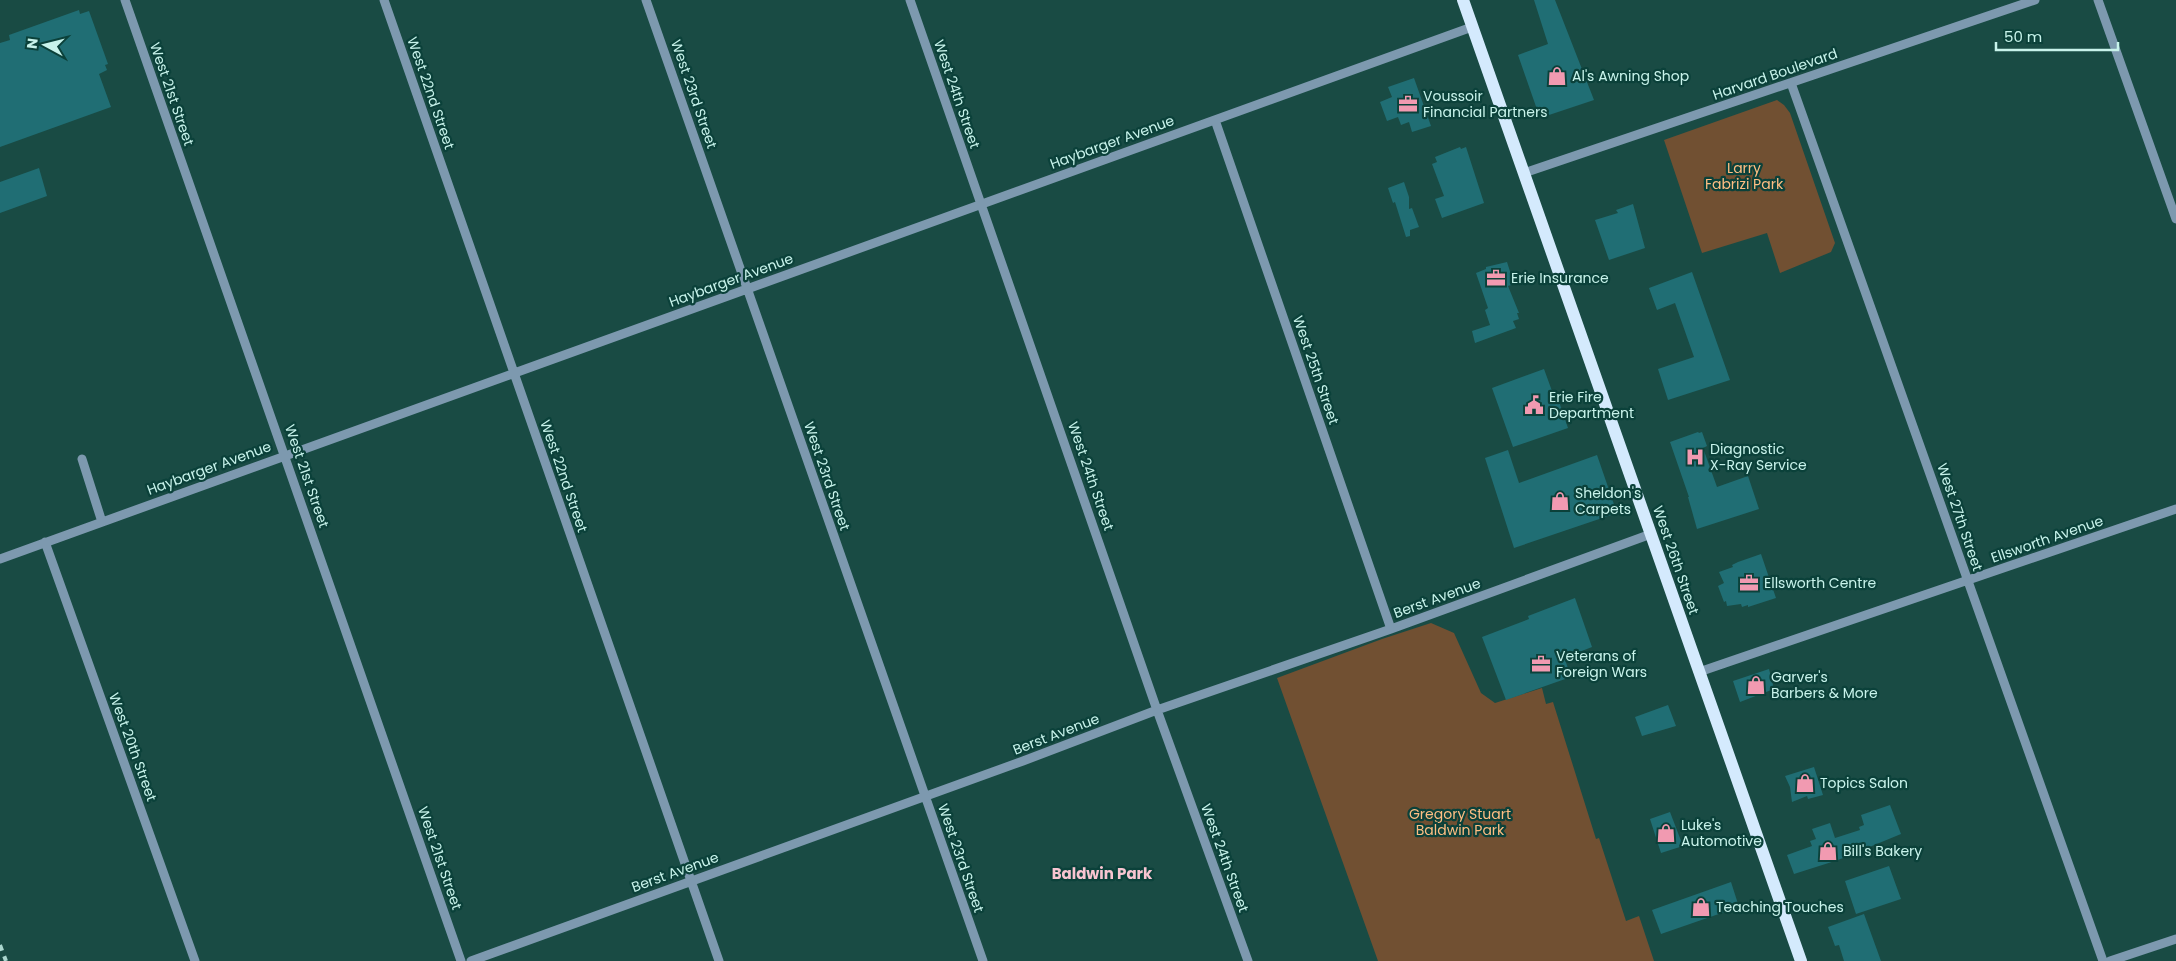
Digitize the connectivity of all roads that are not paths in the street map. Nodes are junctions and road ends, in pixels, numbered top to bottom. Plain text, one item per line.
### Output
1 (125, 0) edge
2 (384, 0) edge
3 (646, 0) edge
4 (910, 0) edge
5 (1463, 0) edge
6 (2034, 0) edge
7 (2098, 0) edge
8 (1472, 27) junction
9 (1791, 82) junction
10 (1214, 120) junction
11 (1524, 173) junction
12 (982, 204) junction
13 (2176, 219) edge
14 (747, 289) junction
15 (514, 373) junction
16 (285, 456) junction
17 (82, 459) dead end
18 (2176, 509) edge
19 (102, 522) junction
20 (1651, 534) junction
21 (45, 542) junction
22 (0, 559) edge
23 (1967, 580) junction
24 (1391, 629) junction
25 (1699, 672) junction
26 (1157, 710) junction
27 (925, 796) junction
28 (690, 882) junction
29 (2176, 939) edge
30 (196, 961) edge
31 (461, 961) edge
32 (471, 961) edge
33 (718, 961) edge
34 (983, 961) edge
35 (1248, 961) edge
36 (1801, 961) edge
37 (2103, 961) edge
38 (2110, 961) edge

1 - 16 street, West 21st Street
2 - 15 street, West 22nd Street
3 - 14 street, West 23rd Street
4 - 12 street, West 24th Street
5 - 8 main road, West 26th Street
6 - 9 street, Harvard Boulevard
7 - 13 street
8 - 10 street, Haybarger Avenue
8 - 11 main road, West 26th Street
9 - 11 street, Harvard Boulevard
9 - 23 street, West 27th Street
10 - 12 street, Haybarger Avenue
10 - 24 street, West 25th Street
11 - 20 main road, West 26th Street
12 - 14 street, Haybarger Avenue
12 - 26 street, West 24th Street
14 - 15 street, Haybarger Avenue
14 - 27 street, West 23rd Street
15 - 16 street, Haybarger Avenue
15 - 28 street, West 22nd Street
16 - 19 street, Haybarger Avenue
16 - 31 street, West 21st Street
17 - 19 street
18 - 23 street, Ellsworth Avenue
19 - 21 street, Haybarger Avenue
20 - 24 street, Berst Avenue
20 - 25 main road, West 26th Street
21 - 22 street, Haybarger Avenue
21 - 30 street, West 20th Street
23 - 25 street, Ellsworth Avenue
23 - 37 street, West 27th Street
24 - 26 street, Berst Avenue
25 - 36 main road, West 26th Street
26 - 27 street, Berst Avenue
26 - 35 street, West 24th Street
27 - 28 street, Berst Avenue
27 - 34 street, West 23rd Street
28 - 32 street, Berst Avenue
28 - 33 street, West 22nd Street
29 - 38 street

